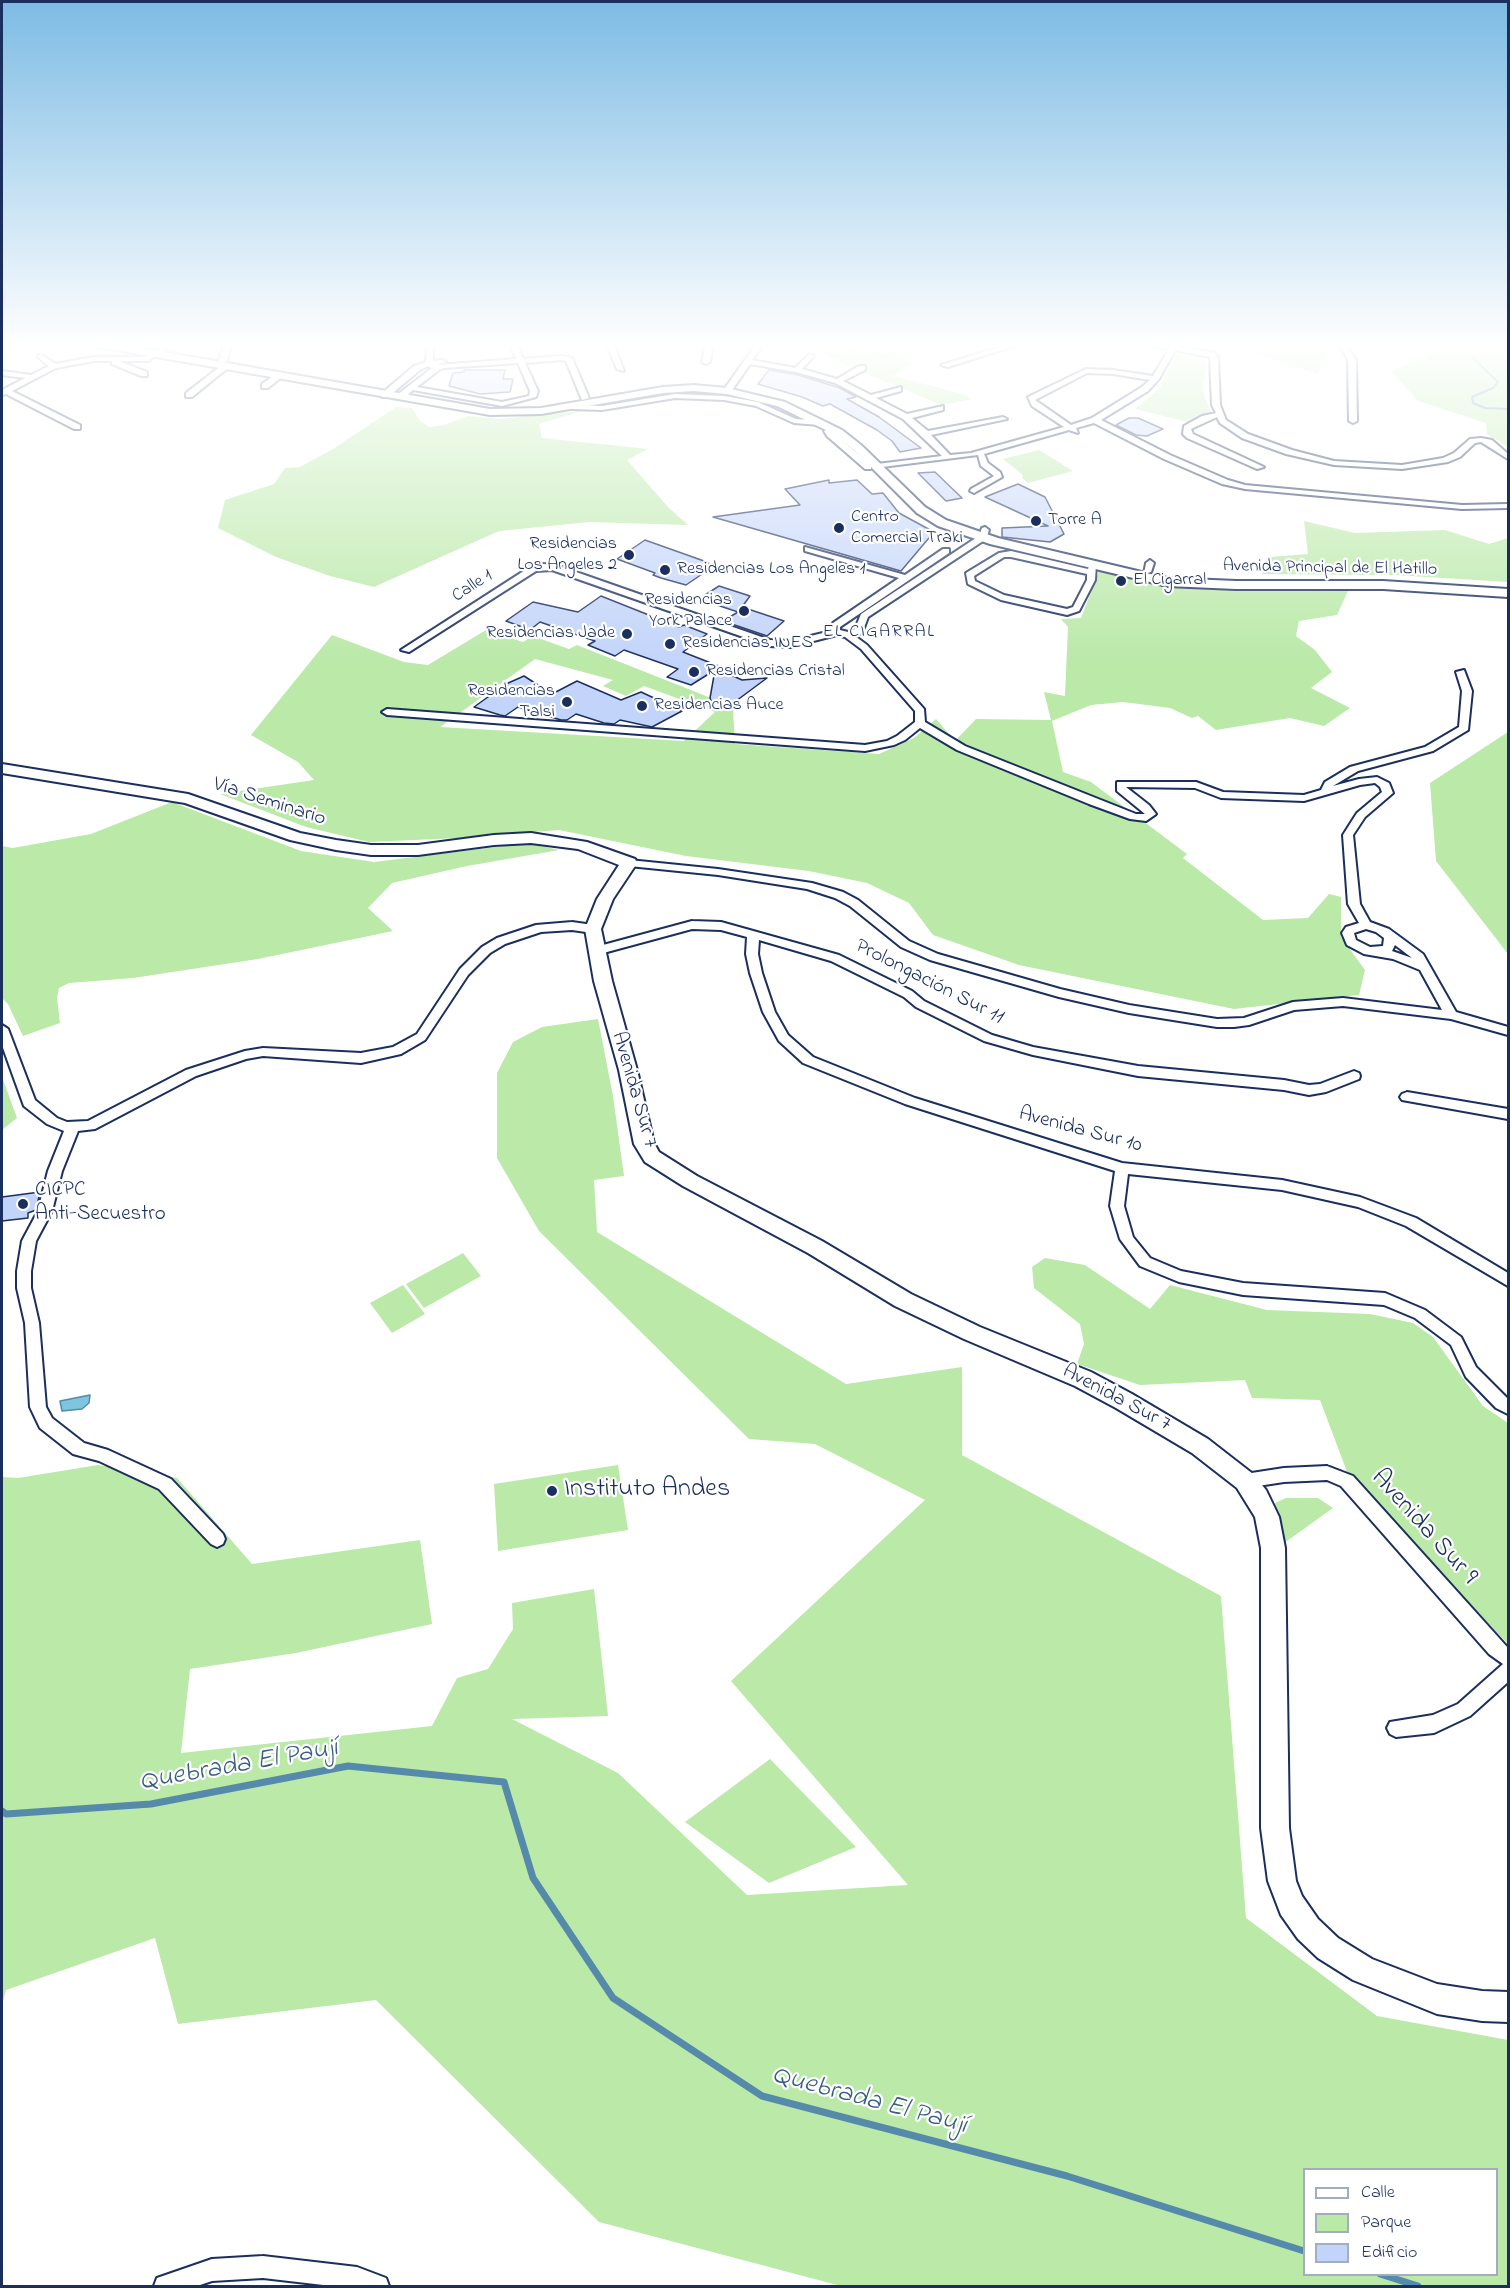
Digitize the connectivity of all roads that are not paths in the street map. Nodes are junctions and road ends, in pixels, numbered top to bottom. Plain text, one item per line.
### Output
1 (857, 450) edge
2 (874, 450) edge
3 (940, 450) edge
4 (987, 450) edge
5 (1021, 450) edge
6 (1150, 450) edge
7 (1221, 450) edge
8 (1283, 450) edge
9 (1462, 450) edge
10 (971, 454) junction
11 (982, 456) junction
12 (948, 458) junction
13 (890, 464) junction
14 (872, 467) junction
15 (1260, 467) dead end
16 (974, 491) dead end
17 (1509, 506) edge
18 (980, 534) junction
19 (808, 549) dead end
20 (1092, 569) junction
21 (904, 577) junction
22 (1509, 587) edge
23 (1509, 593) edge
24 (854, 613) junction
25 (864, 616) junction
26 (837, 632) junction
27 (848, 635) junction
28 (406, 650) dead end
29 (1461, 672) dead end
30 (387, 712) dead end
31 (920, 723) junction
32 (2, 769) edge
33 (1326, 791) junction
34 (629, 863) junction
35 (1366, 925) junction
36 (593, 929) junction
37 (1385, 932) junction
38 (753, 936) junction
39 (596, 951) junction
40 (1375, 952) junction
41 (1425, 968) junction
42 (1451, 1015) junction
43 (2, 1029) edge
44 (1509, 1031) edge
45 (1354, 1076) dead end
46 (1407, 1097) dead end
47 (1509, 1114) edge
48 (73, 1127) junction
49 (1122, 1168) junction
50 (1509, 1280) edge
51 (1509, 1407) edge
52 (1245, 1481) junction
53 (217, 1539) dead end
54 (1509, 1658) edge
55 (1509, 1671) edge
56 (1396, 1728) dead end
57 (1509, 2007) edge
58 (165, 2286) edge
59 (378, 2286) edge

1 - 14 main road, Avenida Principal de El Hatillo
2 - 13 main road, Avenida Principal de El Hatillo
3 - 12 street
4 - 10 street
5 - 11 street
6 - 17 street
7 - 15 street
8 - 9 street
10 - 11 street
10 - 12 street
11 - 16 street
12 - 13 street
13 - 14 street
13 - 18 main road, Avenida Principal de El Hatillo
14 - 18 main road, Avenida Principal de El Hatillo
18 - 20 main road, Avenida Principal de El Hatillo
18 - 21 street
18 - 22 main road, Avenida Principal de El Hatillo
18 - 25 street
19 - 21 street
20 - 20 street
20 - 23 main road, Avenida Principal de El Hatillo
21 - 24 street
24 - 25 street
24 - 26 street
25 - 27 street
26 - 27 street
26 - 28 street, Calle 1
27 - 31 street
29 - 33 street
30 - 31 street
31 - 33 street
32 - 34 main road, Vía Seminario
33 - 35 street
34 - 36 main road, Avenida Sur 7
34 - 42 street
35 - 37 street
35 - 40 street
36 - 39 main road, Avenida Sur 7
36 - 48 street
37 - 40 street
37 - 41 street
38 - 39 street, Prolongación Sur 11
38 - 45 street, Prolongación Sur 11
38 - 49 street, Avenida Sur 10
39 - 52 main road, Avenida Sur 7
40 - 41 street
41 - 42 street
42 - 44 street
43 - 48 street
46 - 47 street
48 - 53 street
49 - 50 street, Avenida Sur 10
49 - 51 street
52 - 54 street, Avenida Sur 9
52 - 57 main road, Avenida Sur 7
55 - 56 street
58 - 59 street

